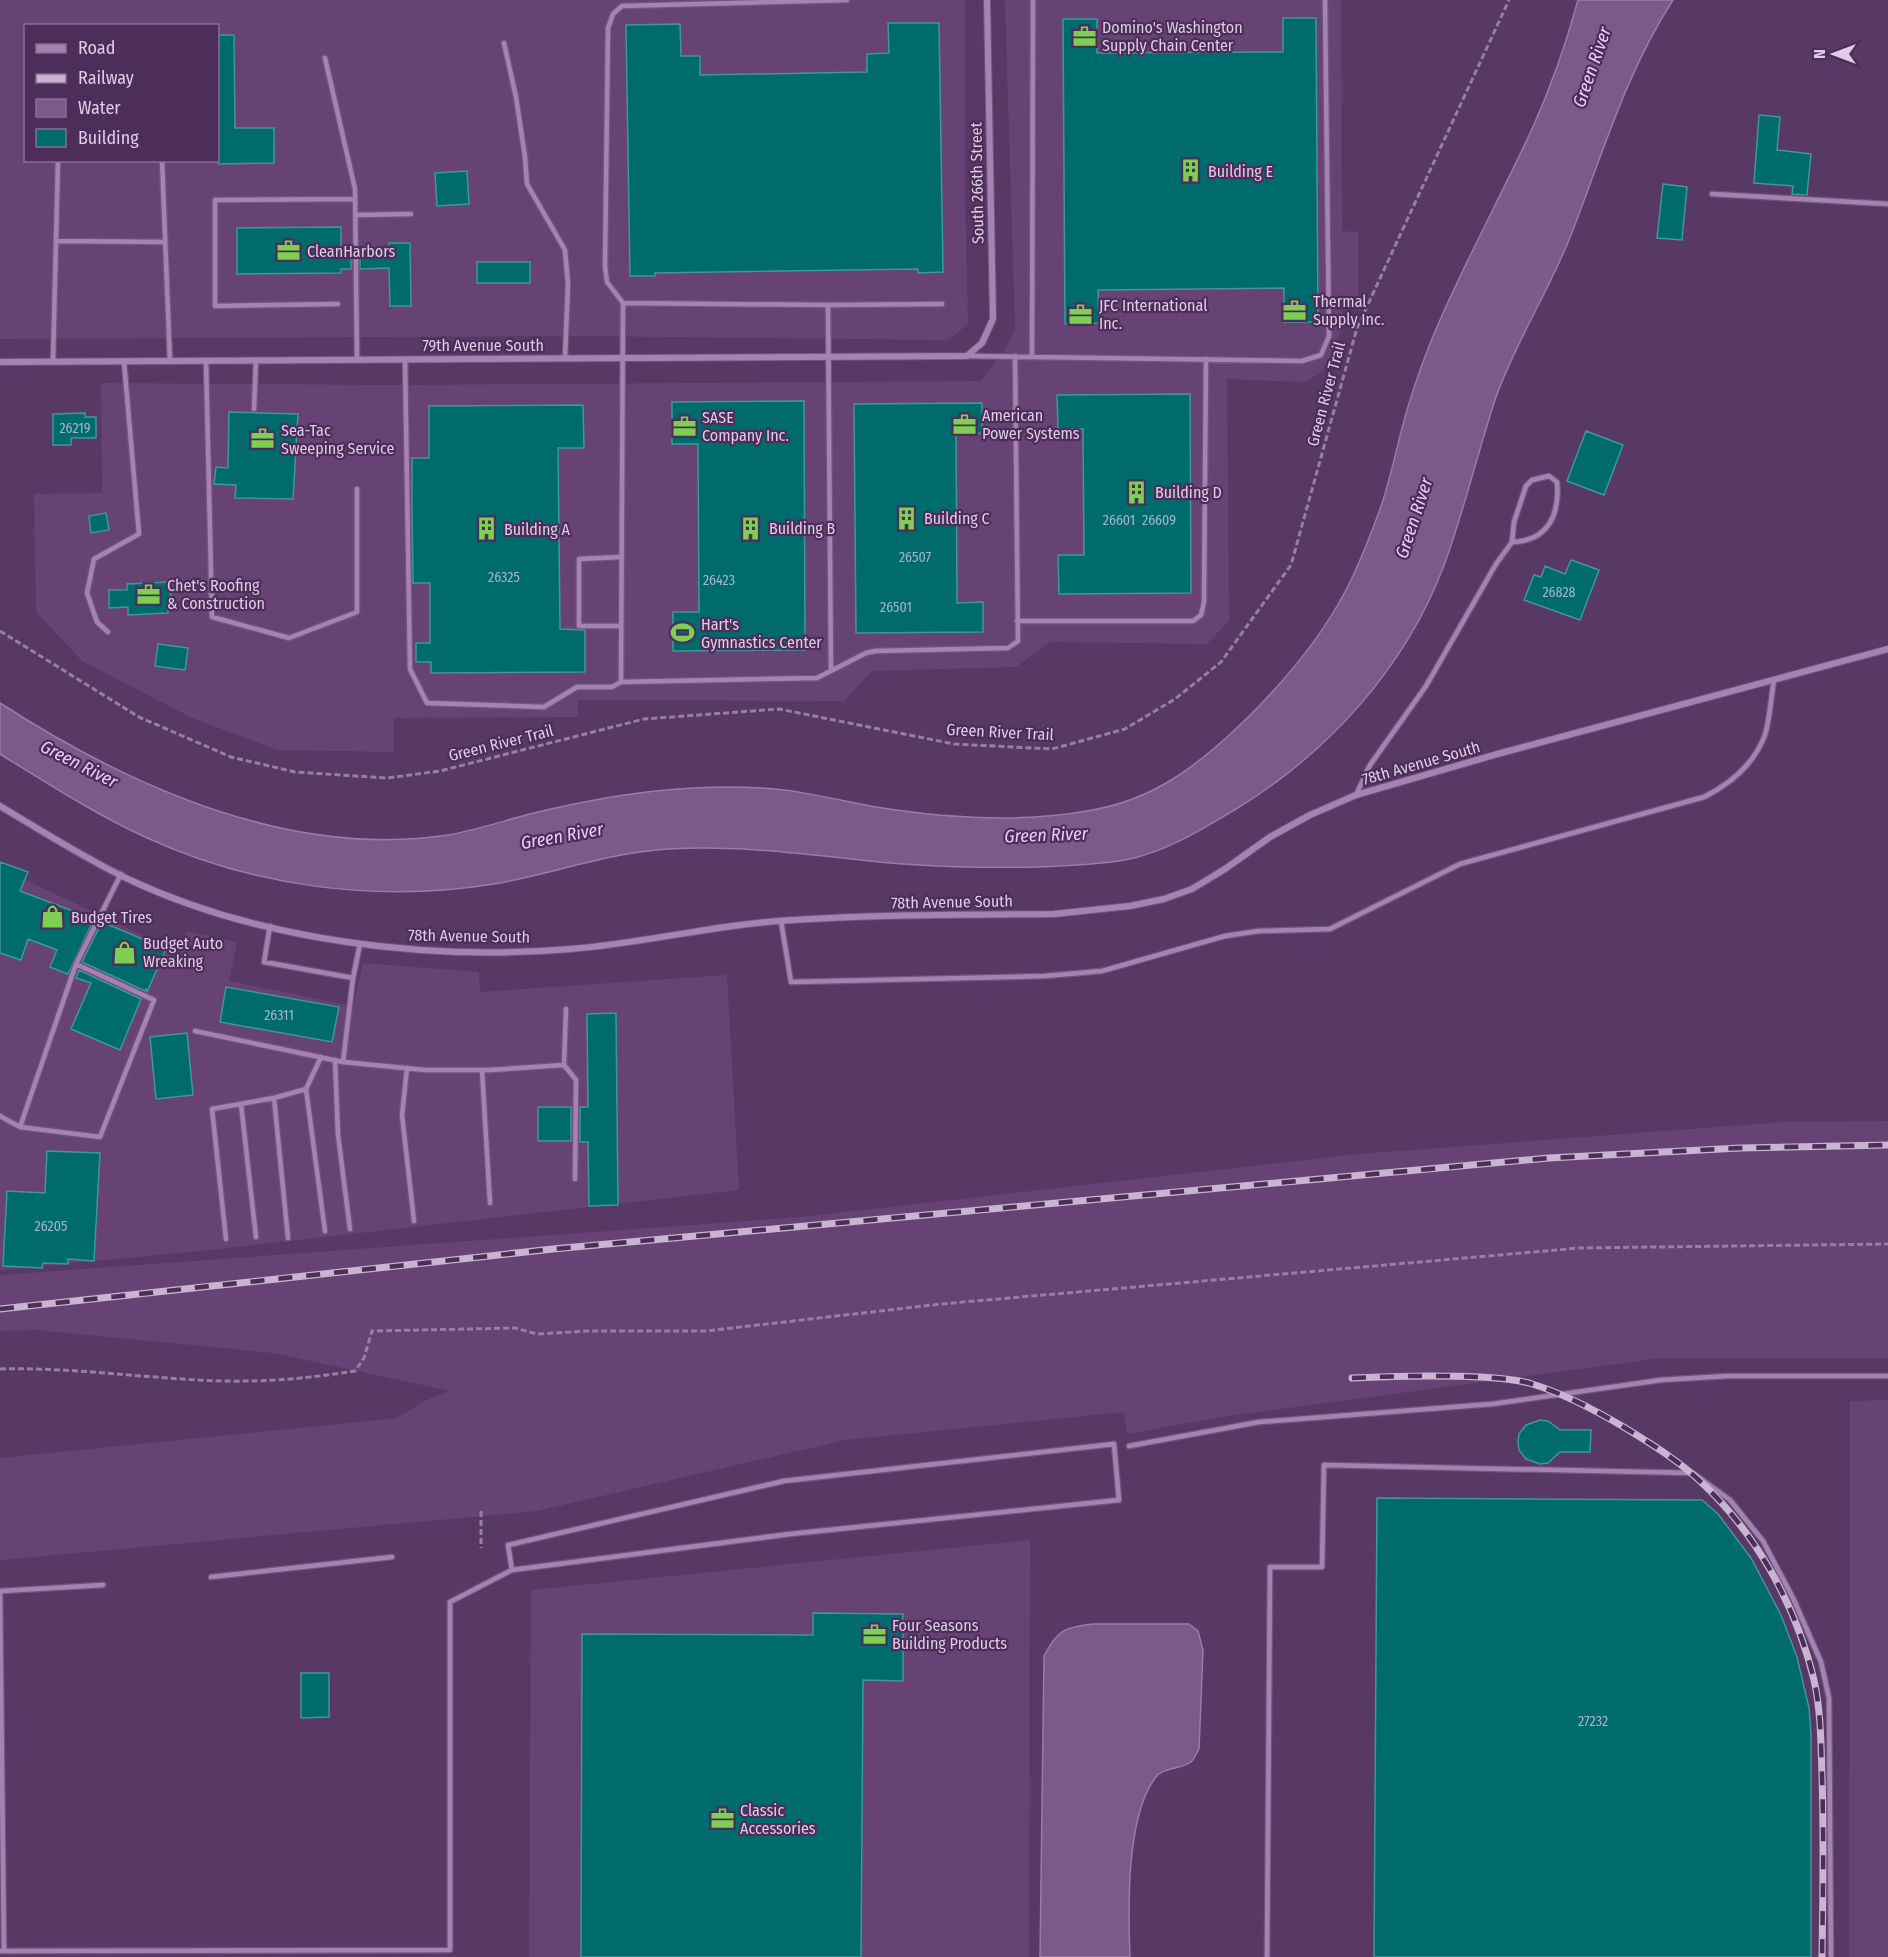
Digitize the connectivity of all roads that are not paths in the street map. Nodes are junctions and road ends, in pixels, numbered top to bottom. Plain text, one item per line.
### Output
1 (847, 0) edge
2 (987, 0) edge
3 (1033, 0) edge
4 (1324, 0) edge
5 (504, 43) dead end
6 (325, 58) dead end
7 (58, 162) edge
8 (162, 162) edge
9 (1712, 194) dead end
10 (355, 199) junction
11 (1888, 204) edge
12 (411, 214) dead end
13 (356, 215) junction
14 (56, 241) junction
15 (165, 242) junction
16 (623, 303) junction
17 (338, 304) dead end
18 (942, 304) dead end
19 (828, 305) junction
20 (829, 356) junction
21 (967, 356) junction
22 (1015, 356) junction
23 (1032, 357) junction
24 (565, 358) junction
25 (622, 358) junction
26 (357, 359) junction
27 (405, 359) junction
28 (1206, 359) junction
29 (256, 360) junction
30 (206, 361) junction
31 (0, 362) edge
32 (53, 362) junction
33 (124, 362) junction
34 (170, 362) junction
35 (254, 409) dead end
36 (357, 489) dead end
37 (1512, 542) junction
38 (622, 557) junction
39 (1017, 621) junction
40 (621, 626) junction
41 (108, 632) dead end
42 (1888, 649) edge
43 (831, 671) junction
44 (1774, 680) junction
45 (621, 682) junction
46 (1356, 795) junction
47 (0, 806) edge
48 (121, 874) junction
49 (781, 921) junction
50 (270, 926) junction
51 (360, 944) junction
52 (76, 964) junction
53 (353, 978) junction
54 (566, 1009) dead end
55 (195, 1031) dead end
56 (321, 1057) junction
57 (335, 1060) junction
58 (343, 1062) junction
59 (564, 1065) junction
60 (407, 1068) junction
61 (482, 1070) junction
62 (306, 1089) junction
63 (274, 1098) junction
64 (241, 1104) junction
65 (0, 1116) edge
66 (20, 1127) junction
67 (575, 1179) dead end
68 (490, 1203) dead end
69 (414, 1221) dead end
70 (350, 1229) dead end
71 (325, 1231) dead end
72 (256, 1238) dead end
73 (288, 1238) dead end
74 (226, 1239) dead end
75 (1888, 1376) edge
76 (1129, 1446) dead end
77 (392, 1557) dead end
78 (512, 1570) junction
79 (211, 1577) dead end
80 (103, 1585) dead end
81 (1, 1591) edge
82 (354, 1950) junction
83 (2, 1951) edge
84 (354, 1957) edge
85 (1267, 1957) edge
86 (1831, 1957) edge

1 - 16 lane
2 - 21 street, South 266th Street
3 - 23 lane
4 - 28 lane
5 - 24 lane
6 - 10 lane
7 - 14 lane
8 - 15 lane
9 - 11 lane
10 - 13 lane
10 - 17 lane
12 - 13 lane
13 - 26 lane
14 - 15 lane
14 - 32 lane
15 - 34 lane
16 - 19 lane
16 - 25 lane
18 - 19 lane
19 - 20 lane
20 - 21 street, 79th Avenue South
20 - 25 street, 79th Avenue South
20 - 43 lane
21 - 22 lane
22 - 23 lane
22 - 39 lane
23 - 28 lane
24 - 25 street, 79th Avenue South
24 - 27 street, 79th Avenue South
25 - 38 lane
26 - 27 street, 79th Avenue South
26 - 29 street, 79th Avenue South
27 - 45 lane
28 - 39 lane
29 - 30 street, 79th Avenue South
29 - 35 lane
30 - 34 street, 79th Avenue South
30 - 36 lane
31 - 32 street, 79th Avenue South
32 - 33 street, 79th Avenue South
33 - 34 street, 79th Avenue South
33 - 41 lane
37 - 37 lane
37 - 46 lane
38 - 40 lane
38 - 40 lane
39 - 43 lane
40 - 45 lane
42 - 44 street, 78th Avenue South
43 - 45 lane
44 - 46 street, 78th Avenue South
44 - 49 lane
46 - 49 street, 78th Avenue South
47 - 48 street, 78th Avenue South
48 - 50 street, 78th Avenue South
48 - 52 lane
49 - 51 street, 78th Avenue South
50 - 51 street, 78th Avenue South
50 - 53 lane
51 - 53 lane
52 - 66 lane
52 - 66 lane
53 - 58 lane
54 - 59 lane
55 - 56 lane
56 - 57 lane
56 - 62 lane
57 - 58 lane
57 - 70 lane
58 - 60 lane
59 - 61 lane
59 - 67 lane
60 - 61 lane
60 - 69 lane
61 - 68 lane
62 - 63 lane
62 - 71 lane
63 - 64 lane
63 - 73 lane
64 - 72 lane
64 - 74 lane
65 - 66 lane
75 - 76 lane
77 - 79 lane
78 - 78 lane
78 - 82 lane
80 - 81 lane
81 - 83 lane
82 - 83 lane
82 - 84 lane
85 - 86 lane

